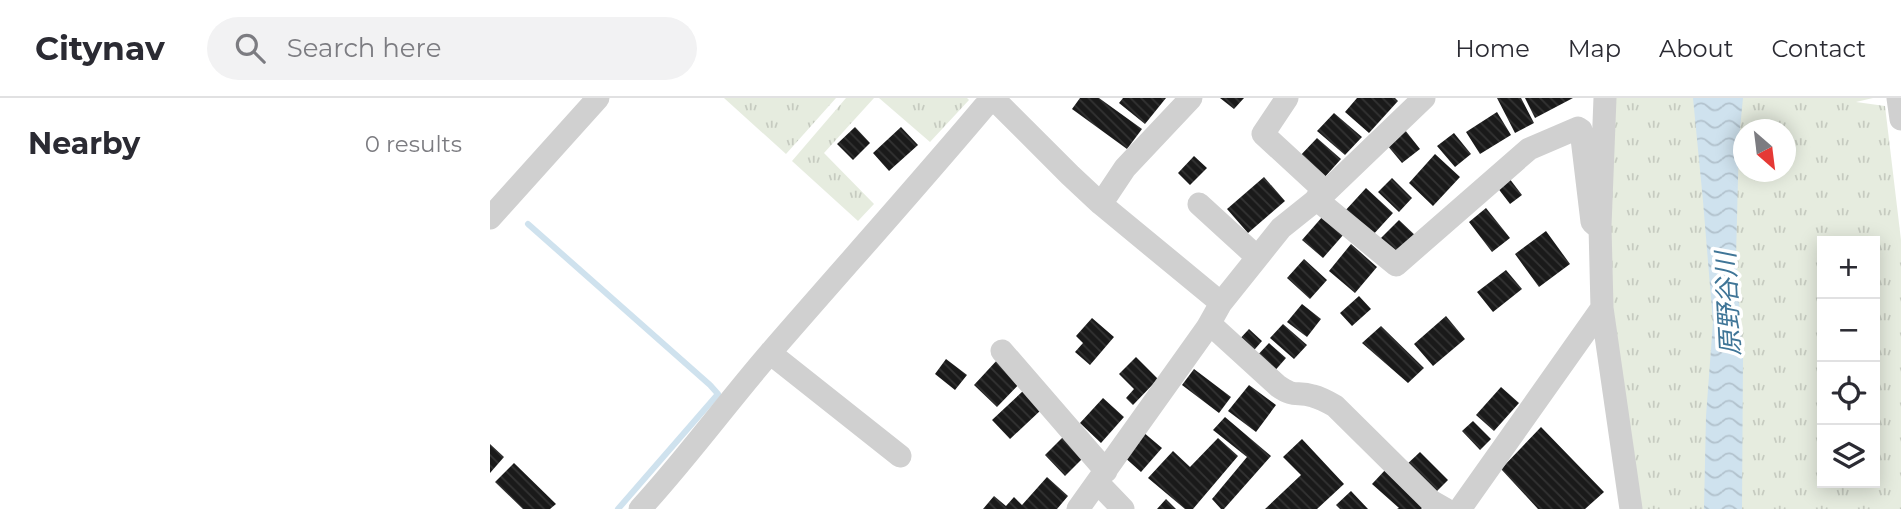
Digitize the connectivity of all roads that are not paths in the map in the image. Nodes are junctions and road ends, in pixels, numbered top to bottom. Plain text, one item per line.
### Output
1 (598, 98) edge
2 (994, 98) edge
3 (1191, 98) edge
4 (1287, 98) edge
5 (1424, 98) edge
6 (1605, 98) edge
7 (1898, 98) edge
8 (1901, 119) edge
9 (1321, 196) junction
10 (1101, 204) junction
11 (1199, 204) dead end
12 (490, 218) edge
13 (1600, 229) junction
14 (1257, 257) junction
15 (1221, 303) junction
16 (1602, 308) junction
17 (1210, 324) junction
18 (1002, 351) dead end
19 (770, 353) junction
20 (900, 456) dead end
21 (1102, 477) junction
22 (640, 509) edge
23 (1078, 509) edge
24 (1123, 509) edge
25 (1445, 509) edge
26 (1460, 509) edge
27 (1630, 509) edge

1 - 12 street
2 - 10 street
2 - 19 street
3 - 10 street
4 - 9 street
5 - 9 street
6 - 13 street
7 - 8 street
9 - 13 street
9 - 14 street
10 - 15 street
11 - 14 street
13 - 16 street
14 - 15 street
15 - 17 street
16 - 26 street
16 - 27 street
17 - 21 street
17 - 25 street
18 - 21 street
19 - 20 street
19 - 22 street
21 - 23 street
21 - 24 street

